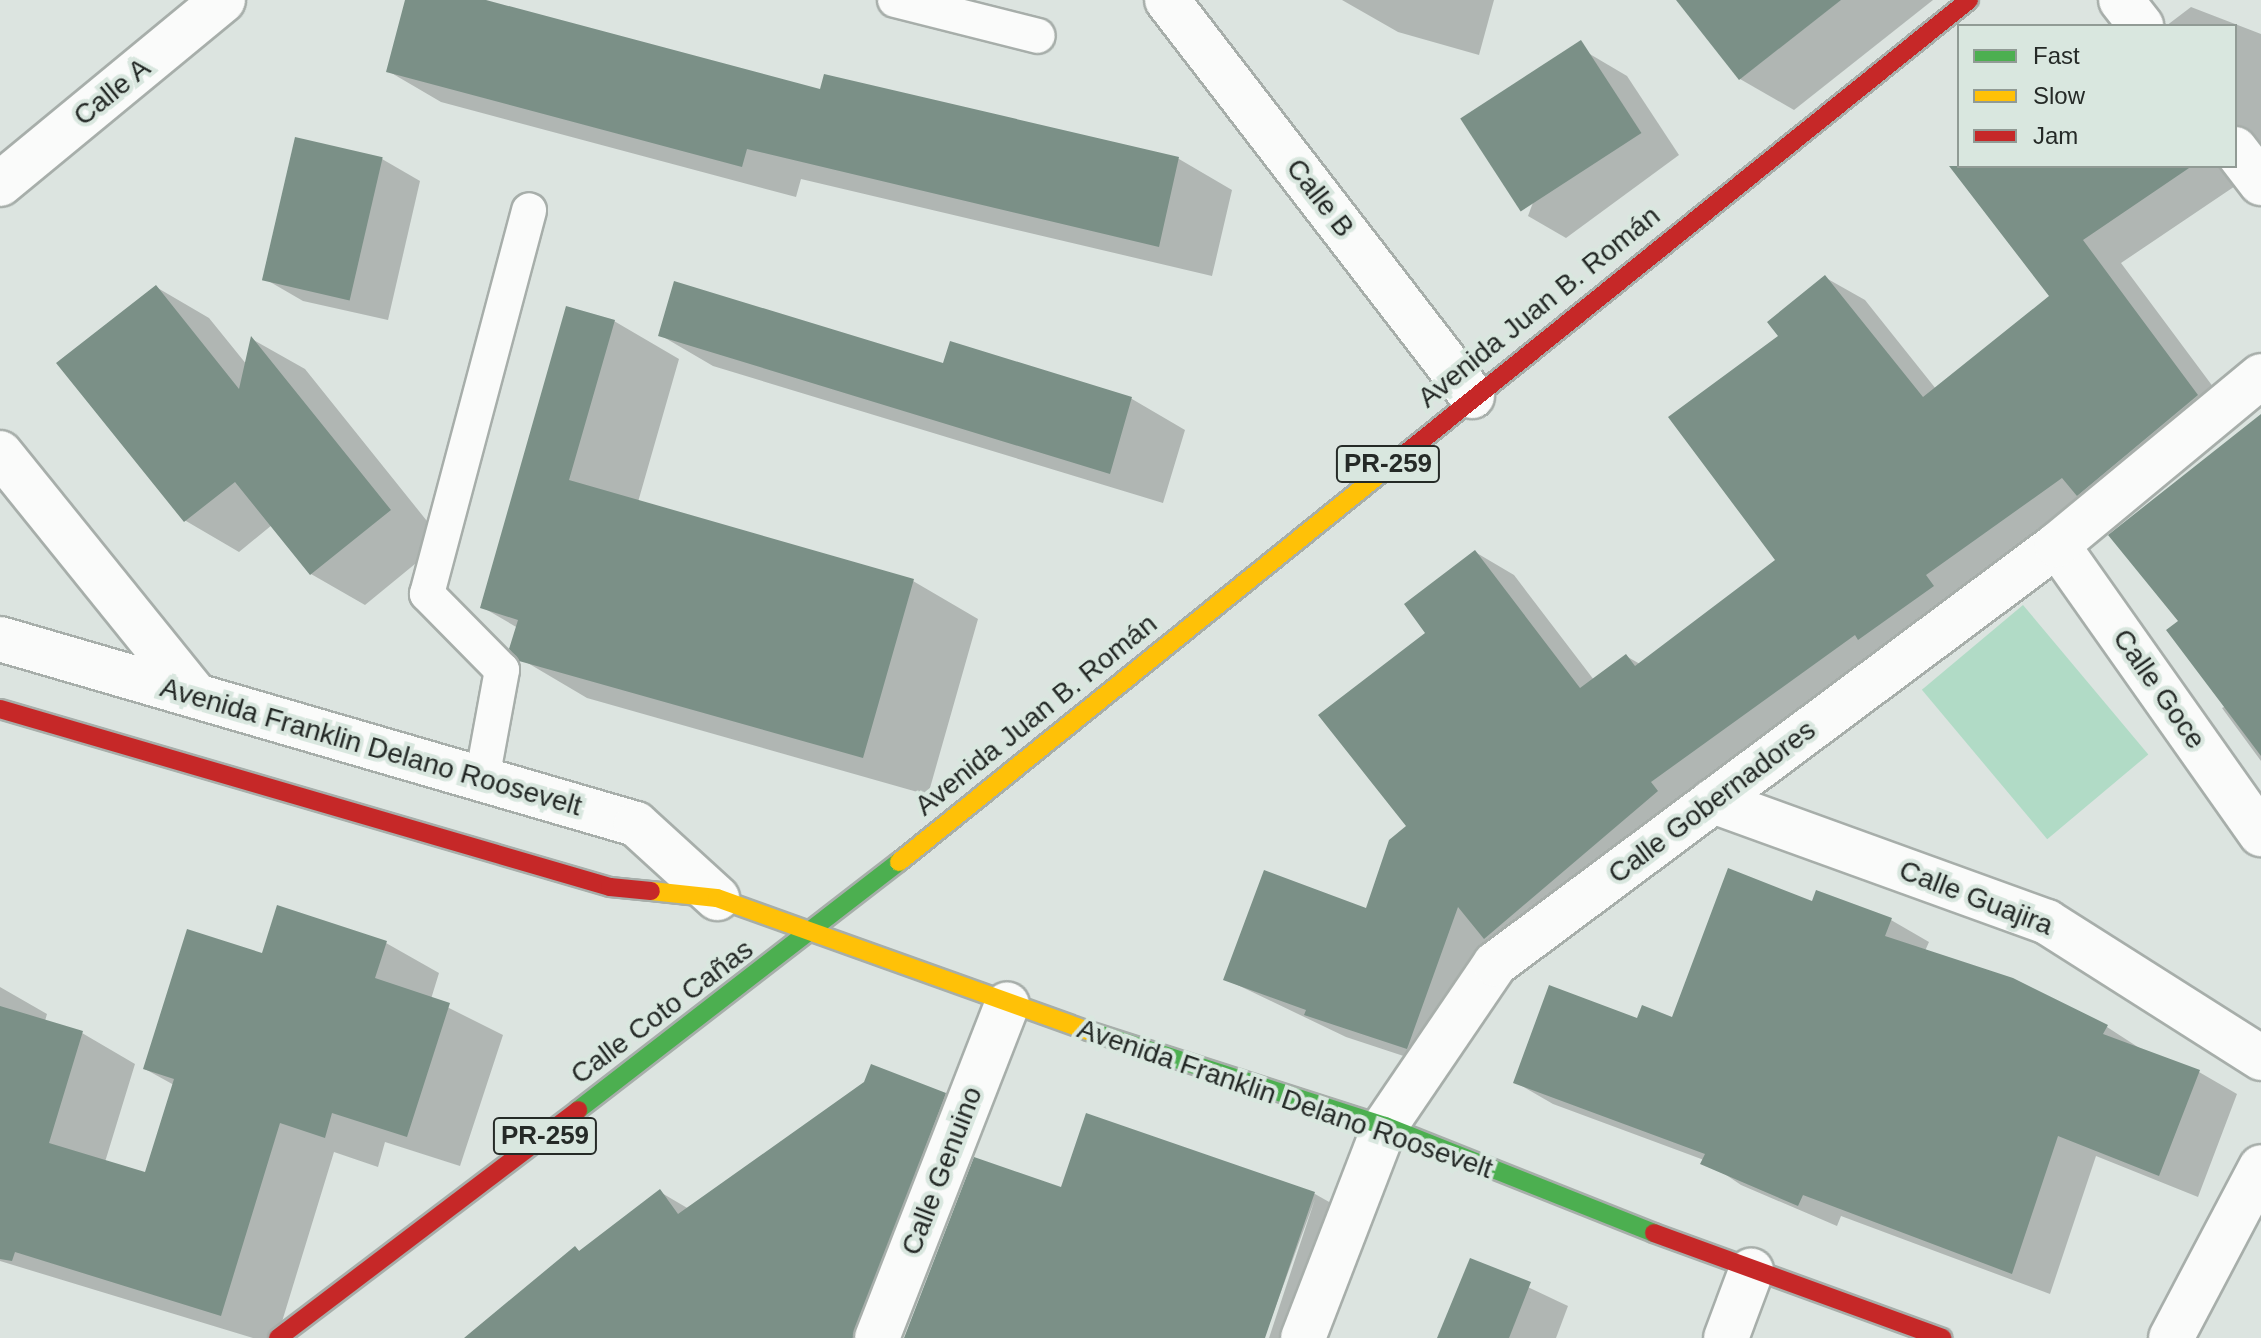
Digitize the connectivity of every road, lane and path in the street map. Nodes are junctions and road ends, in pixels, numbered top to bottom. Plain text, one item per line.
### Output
1 (223, 0) edge
2 (895, 0) edge
3 (1167, 0) edge
4 (1969, 0) edge
5 (2121, 0) edge
6 (2139, 24) edge
7 (1038, 36) dead end
8 (2237, 152) edge
9 (2261, 183) edge
10 (0, 184) edge
11 (529, 210) dead end
12 (2261, 376) edge
13 (1472, 396) junction
14 (0, 453) edge
15 (2057, 545) junction
16 (0, 639) edge
17 (196, 696) junction
18 (0, 709) edge
19 (482, 779) junction
20 (1713, 801) junction
21 (2261, 834) edge
22 (717, 898) junction
23 (811, 933) junction
24 (1007, 1004) junction
25 (2261, 1058) edge
26 (1385, 1126) junction
27 (2261, 1167) edge
28 (1751, 1271) junction
29 (278, 1338) edge
30 (877, 1338) edge
31 (1303, 1338) edge
32 (1726, 1338) edge
33 (1942, 1338) edge
34 (2171, 1338) edge

1 - 10 street, Calle A
2 - 7 lane
3 - 13 street, Calle B
4 - 13 main road, Avenida Juan B. Román / PR-259
5 - 6 street
8 - 9 street
11 - 19 lane
12 - 15 street, Calle Gobernadores
13 - 23 main road, Avenida Juan B. Román / PR-259
14 - 17 street
15 - 20 street, Calle Gobernadores
15 - 21 street, Calle Goce
16 - 17 street, Avenida Franklin Delano Roosevelt
17 - 19 street, Avenida Franklin Delano Roosevelt
18 - 22 main road, Avenida Franklin Delano Roosevelt
19 - 22 street, Avenida Franklin Delano Roosevelt
20 - 25 street, Calle Guajira
20 - 26 street, Calle Gobernadores
22 - 23 main road, Avenida Franklin Delano Roosevelt
23 - 24 main road, Avenida Franklin Delano Roosevelt
23 - 29 main road, Calle Coto Cañas / PR-259
24 - 26 main road, Avenida Franklin Delano Roosevelt
24 - 30 street, Calle Genuino
26 - 28 main road, Avenida Franklin Delano Roosevelt
26 - 31 street, Calle Gobernadores
27 - 34 street
28 - 32 street
28 - 33 main road, Avenida Franklin Delano Roosevelt

